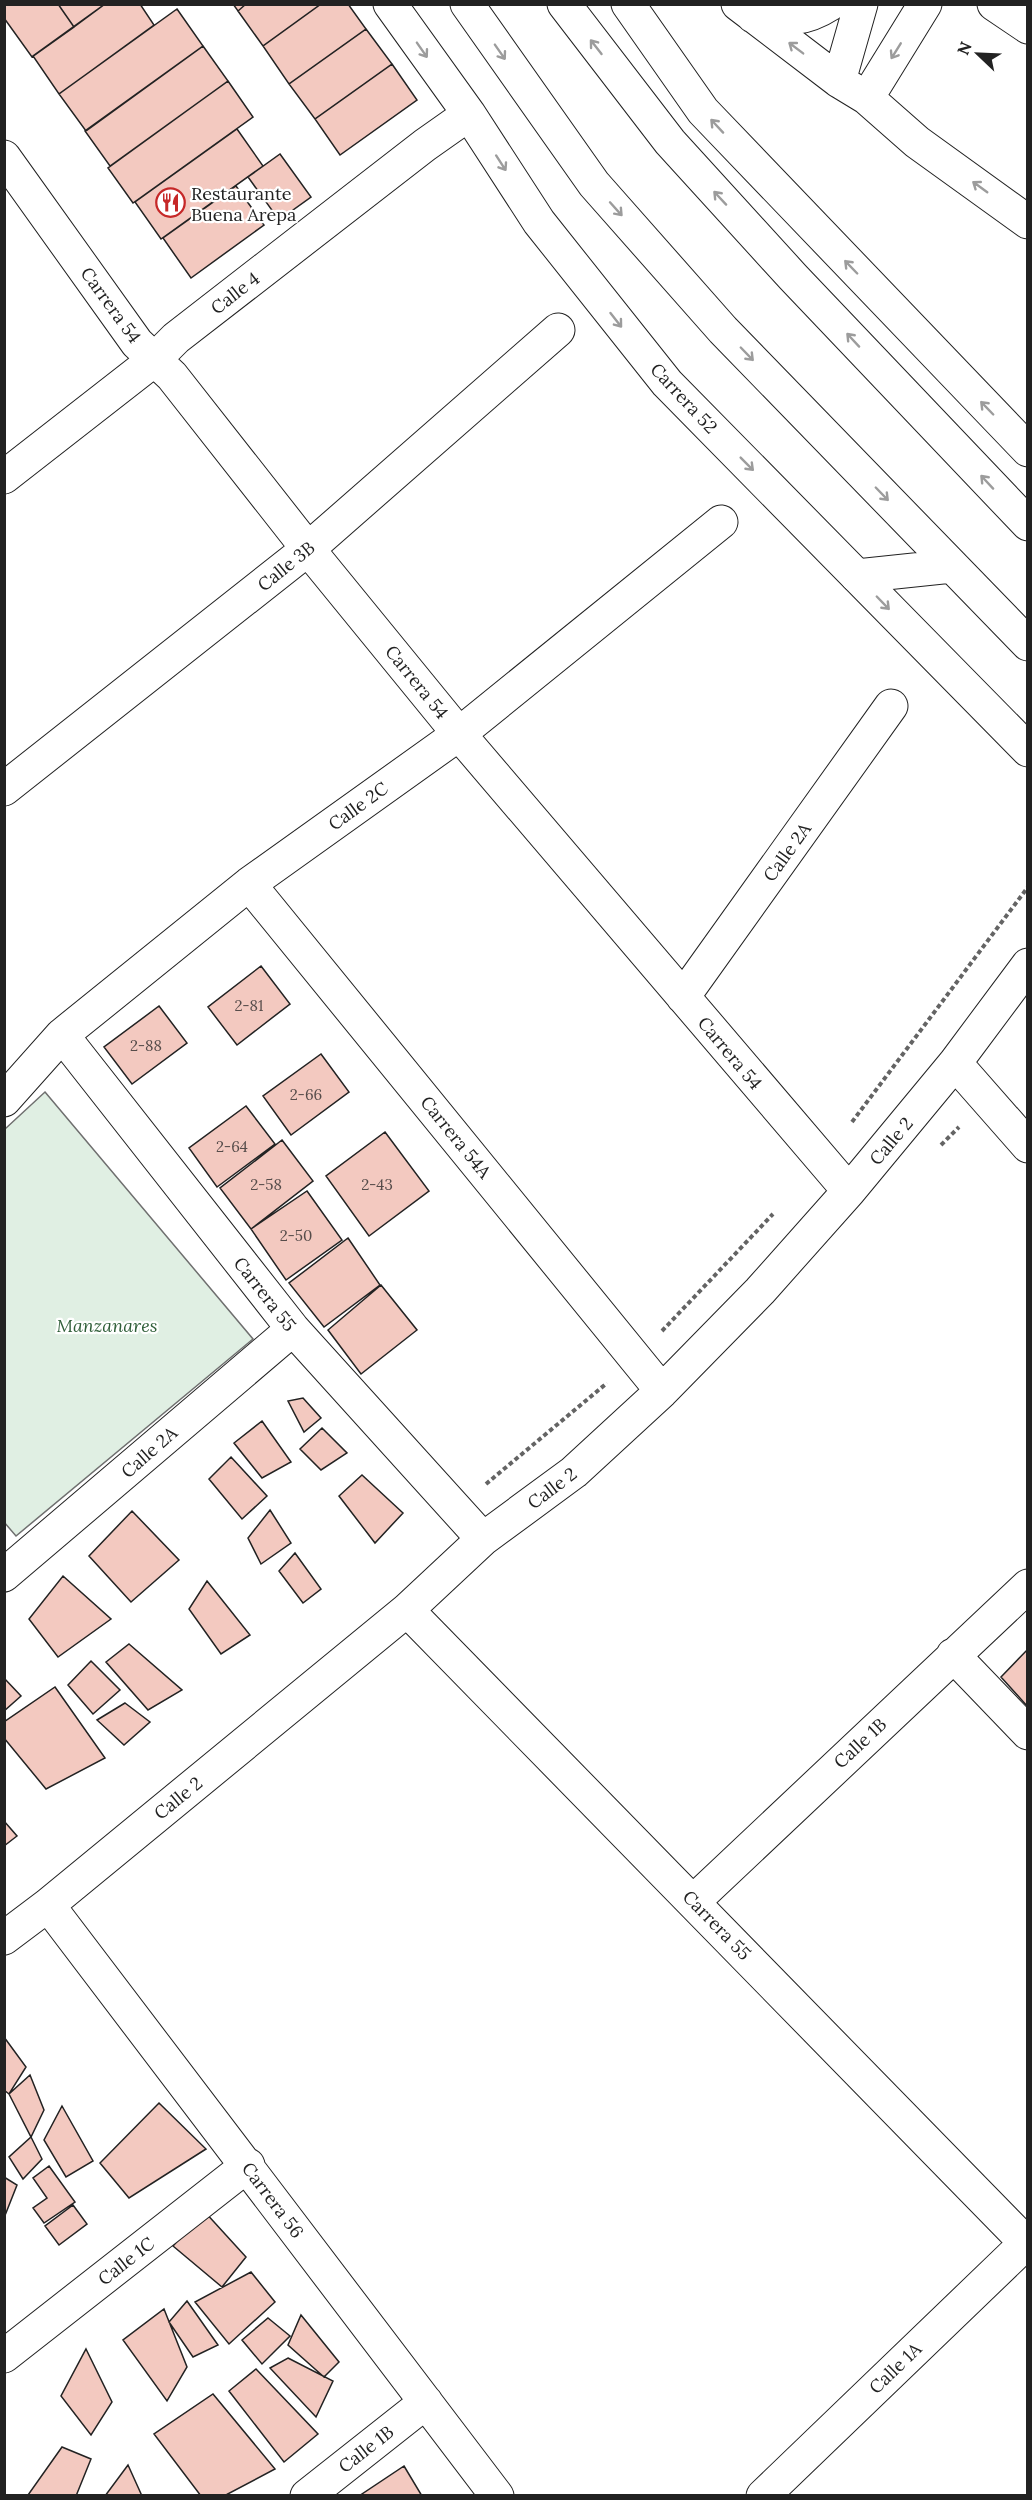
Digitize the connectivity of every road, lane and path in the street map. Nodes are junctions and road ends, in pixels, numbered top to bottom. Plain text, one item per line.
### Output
1 (390, 4) edge
2 (467, 4) edge
3 (564, 4) edge
4 (628, 4) edge
5 (830, 4) edge
6 (861, 4) edge
7 (925, 4) edge
8 (994, 4) edge
9 (745, 10) edge
10 (1028, 27) edge
11 (839, 81) junction
12 (867, 98) junction
13 (469, 114) junction
14 (4, 157) edge
15 (1028, 222) edge
16 (558, 330) dead end
17 (154, 360) junction
18 (1028, 450) edge
19 (4, 477) edge
20 (721, 522) dead end
21 (1028, 524) edge
22 (308, 549) junction
23 (952, 566) junction
24 (857, 576) junction
25 (1028, 644) edge
26 (891, 706) dead end
27 (459, 734) junction
28 (1028, 750) edge
29 (4, 789) edge
30 (249, 884) junction
31 (1028, 888) edge
32 (1028, 965) edge
33 (683, 997) junction
34 (62, 1035) junction
35 (955, 1063) junction
36 (4, 1100) edge
37 (1028, 1146) edge
38 (823, 1161) junction
39 (849, 1191) junction
40 (774, 1213) dead end
41 (293, 1329) junction
42 (636, 1358) junction
43 (662, 1391) junction
44 (456, 1509) junction
45 (483, 1539) junction
46 (4, 1575) edge
47 (1028, 1586) edge
48 (407, 1610) junction
49 (953, 1655) junction
50 (1028, 1733) edge
51 (694, 1901) junction
52 (48, 1905) junction
53 (4, 1938) edge
54 (248, 2165) junction
55 (1027, 2242) edge
56 (4, 2356) edge
57 (426, 2402) junction
58 (307, 2496) edge
59 (497, 2496) edge
60 (763, 2496) edge

1 -> 13 street, Carrera 52
2 -> 23 street
21 -> 3 street
18 -> 4 street
5 - 9 street
6 - 11 street
7 -> 12 street
8 - 10 street
11 -> 9 street
11 - 12 street
15 -> 12 street
13 - 17 street, Calle 4
13 -> 24 street, Carrera 52
14 - 17 street, Carrera 54
16 - 22 street, Calle 3B
17 - 19 street, Calle 4
17 - 22 street, Carrera 54
20 - 27 street, Calle 2C
22 - 27 street, Carrera 54
22 - 29 street, Calle 3B
23 - 24 street
23 - 25 street
24 -> 28 street, Carrera 52
26 - 33 street, Calle 2A
27 - 30 street, Calle 2C
27 - 33 street, Carrera 54
30 - 34 street, Calle 2C
30 - 42 street, Carrera 54A
31 - 38 path
32 - 35 street, Calle 2
33 - 38 street, Carrera 54
34 - 36 street, Calle 2C
34 - 41 street, Carrera 55
35 - 37 street
35 - 39 street, Calle 2
38 - 39 street, Carrera 54
39 - 43 street, Calle 2
40 - 42 path
41 - 44 street, Carrera 55
41 - 46 street, Calle 2A
42 - 43 street, Carrera 54A
42 - 44 path
43 - 45 street, Calle 2
44 - 45 street, Carrera 55
45 - 48 street, Calle 2
47 - 49 street, Calle 1B
48 - 51 street, Carrera 55
48 - 52 street, Calle 2
49 - 50 street
49 - 51 street, Calle 1B
51 - 55 street, Carrera 55
52 - 53 street, Calle 2
52 - 54 street, Carrera 56
54 - 56 street, Calle 1C
54 - 57 street, Carrera 56
55 - 60 street, Calle 1A
57 - 58 street, Calle 1B
57 - 59 street, Carrera 56

